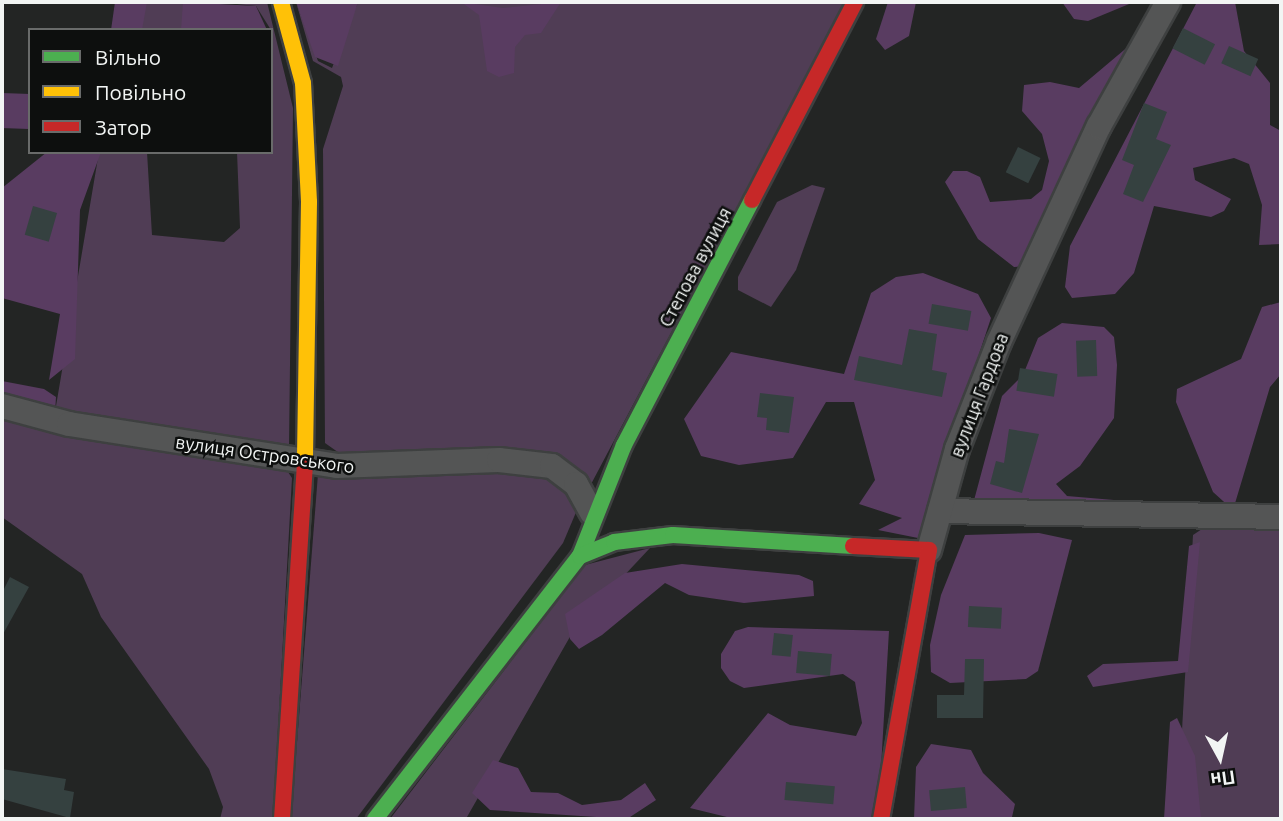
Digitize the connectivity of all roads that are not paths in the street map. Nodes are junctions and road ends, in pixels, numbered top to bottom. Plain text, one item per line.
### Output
1 (281, 2) edge
2 (855, 2) edge
3 (1168, 2) edge
4 (2, 406) edge
5 (306, 462) junction
6 (940, 511) junction
7 (592, 513) junction
8 (1281, 517) edge
9 (929, 550) junction
10 (580, 556) junction
11 (282, 819) edge
12 (374, 819) edge
13 (881, 819) edge

1 - 5 street
2 - 7 street, Степова вулиця
3 - 6 street, вулиця Гардова
4 - 5 street, вулиця Островського
5 - 7 street, вулиця Островського
5 - 11 street
6 - 8 street
6 - 9 street, вулиця Гардова
7 - 10 street, Степова вулиця
9 - 10 street
9 - 13 street, вулиця Гардова
10 - 12 street

